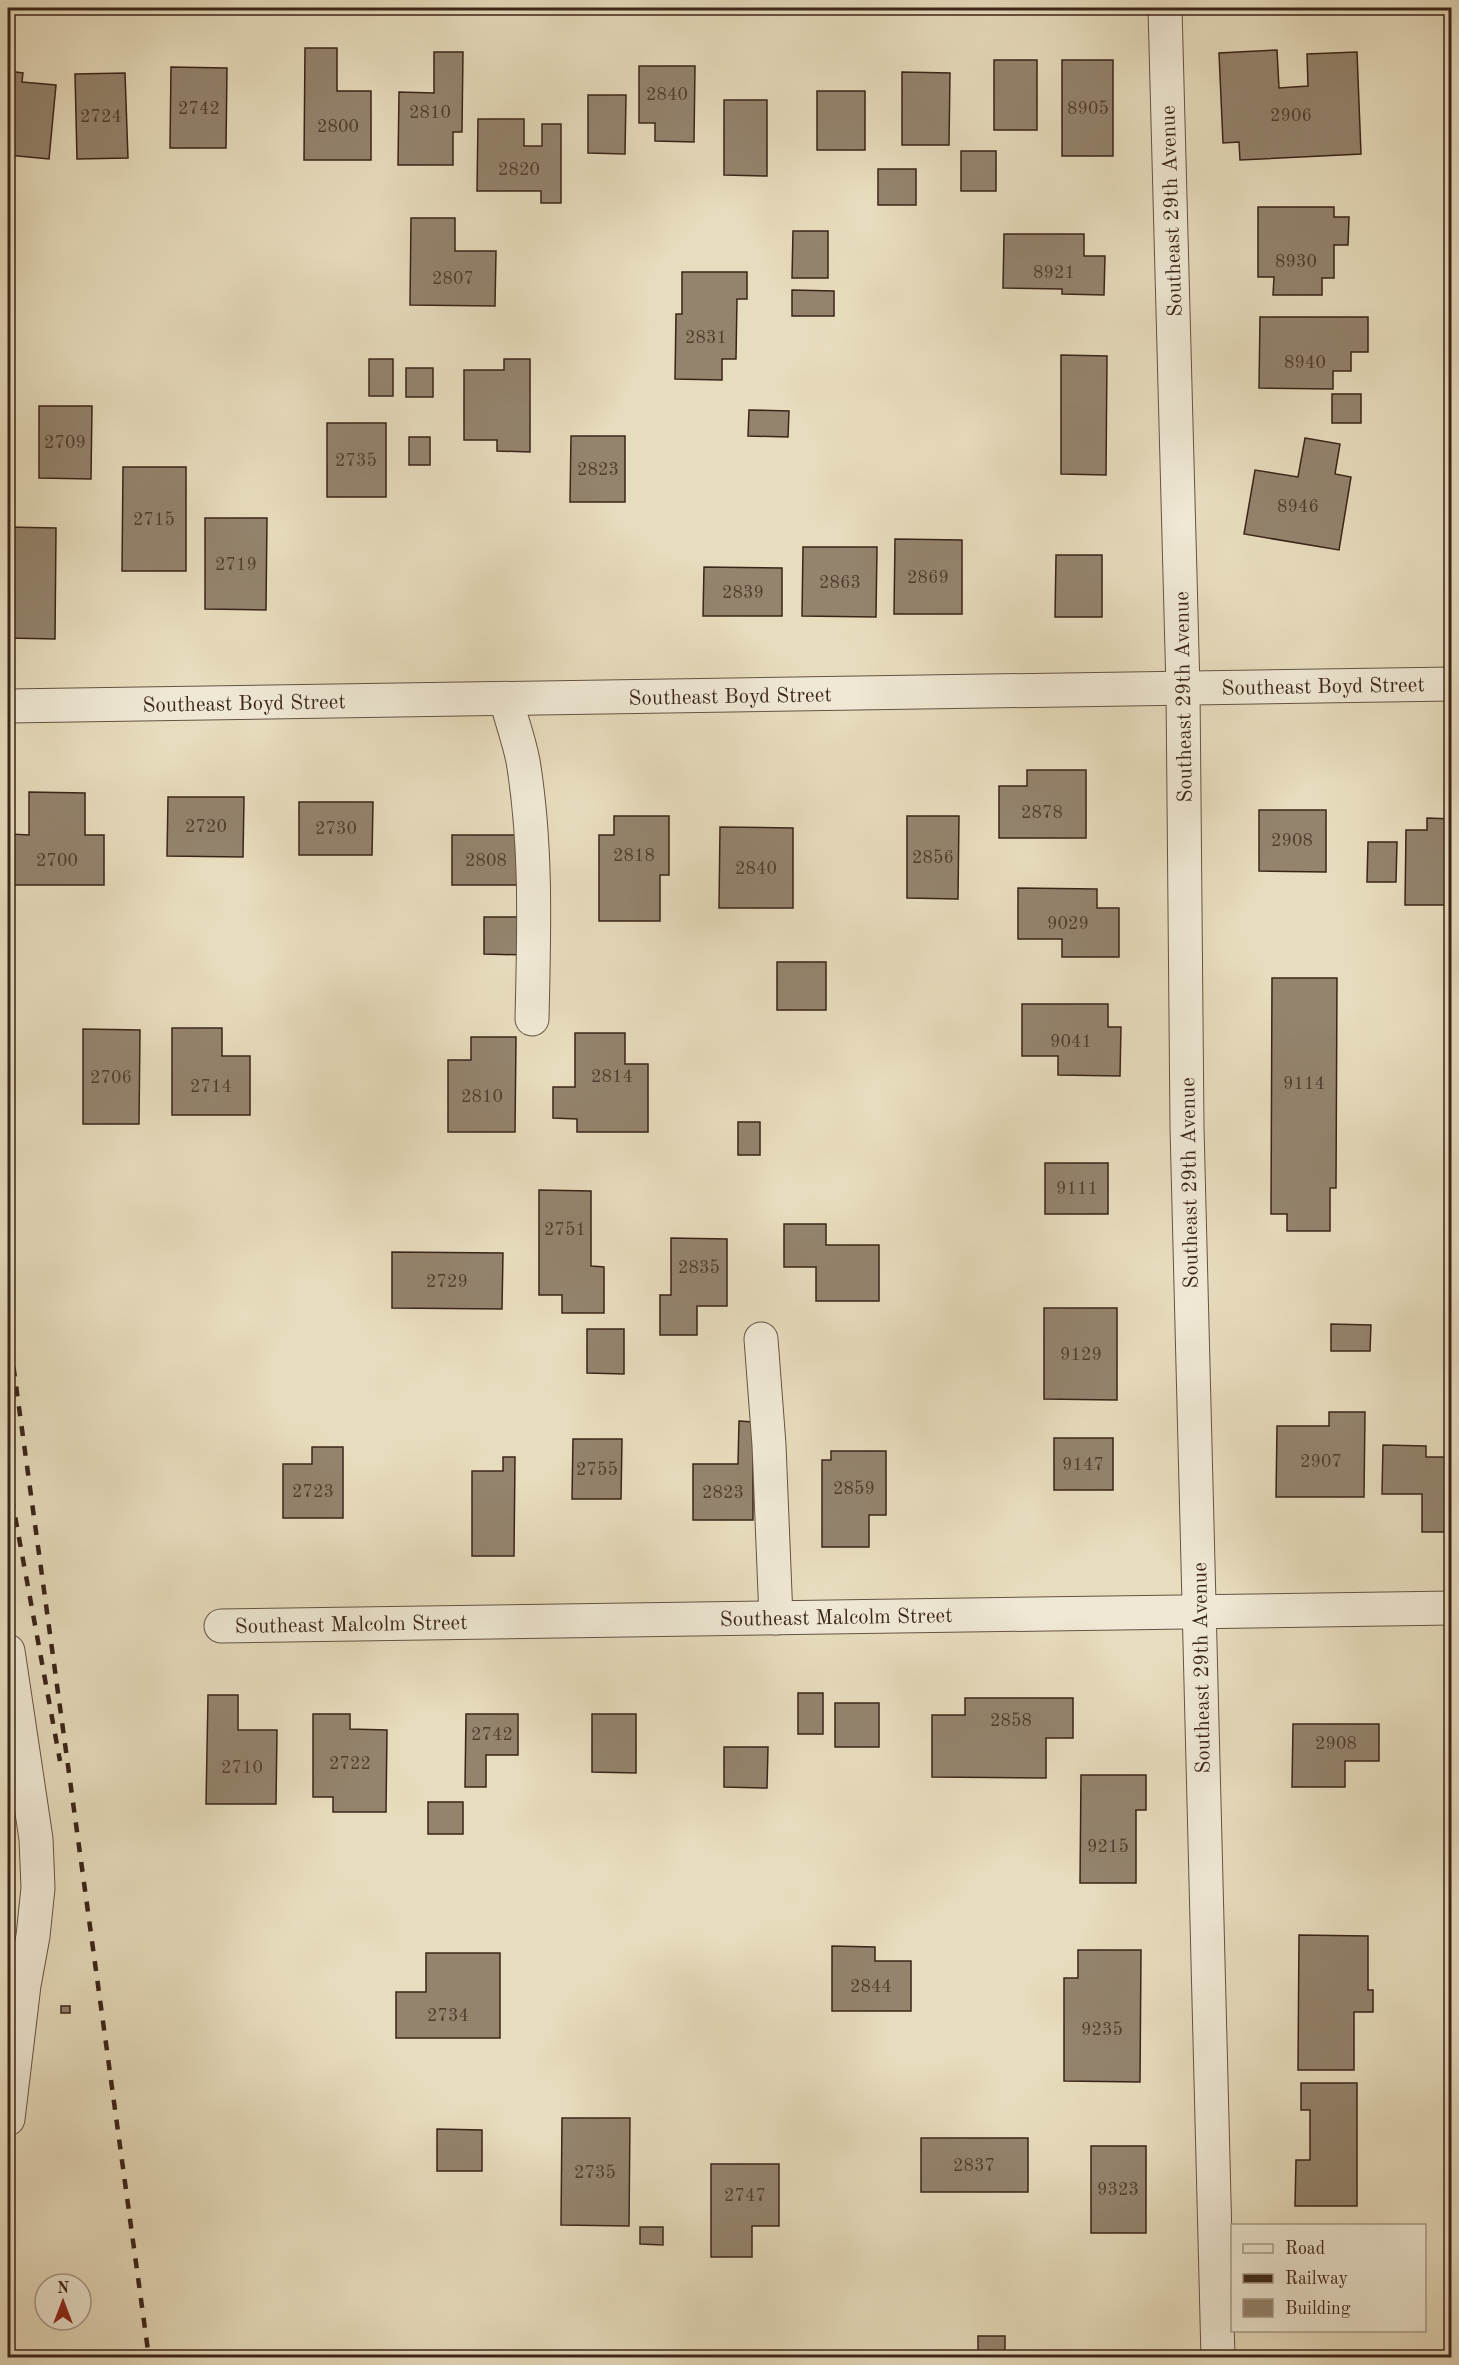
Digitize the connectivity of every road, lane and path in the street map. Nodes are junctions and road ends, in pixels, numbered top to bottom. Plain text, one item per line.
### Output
1 (1166, 8) edge
2 (1452, 684) edge
3 (1184, 689) junction
4 (506, 699) junction
5 (8, 706) edge
6 (532, 1019) dead end
7 (761, 1339) dead end
8 (1452, 1608) edge
9 (1200, 1612) junction
10 (776, 1618) junction
11 (221, 1626) dead end
12 (8, 1651) edge
13 (8, 2119) edge
14 (1218, 2358) edge

1 - 3 street, Southeast 29th Avenue
2 - 3 street, Southeast Boyd Street
3 - 4 street, Southeast Boyd Street
3 - 9 street, Southeast 29th Avenue
4 - 5 street, Southeast Boyd Street
4 - 6 street
7 - 10 street
8 - 9 street, Southeast Malcolm Street
9 - 10 street, Southeast Malcolm Street
9 - 14 street, Southeast 29th Avenue
10 - 11 street, Southeast Malcolm Street
12 - 13 street

